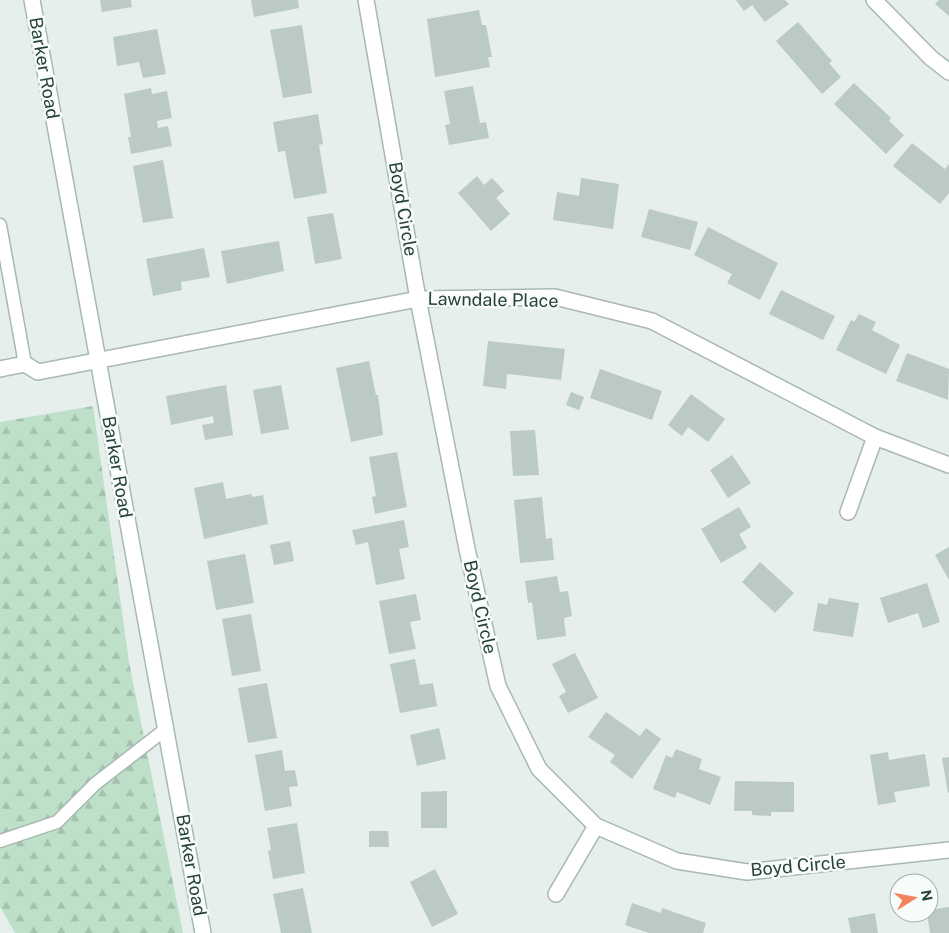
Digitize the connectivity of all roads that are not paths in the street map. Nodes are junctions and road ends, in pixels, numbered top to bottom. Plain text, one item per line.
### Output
1 (32, 0) edge
2 (366, 0) edge
3 (874, 0) edge
4 (949, 72) edge
5 (0, 225) edge
6 (418, 299) junction
7 (98, 361) junction
8 (25, 364) junction
9 (0, 369) edge
10 (875, 437) junction
11 (949, 465) edge
12 (848, 512) dead end
13 (166, 728) junction
14 (596, 826) junction
15 (0, 841) edge
16 (949, 850) edge
17 (556, 894) dead end
18 (203, 933) edge

1 - 7 street, Barker Road
2 - 6 street, Boyd Circle
3 - 4 street
5 - 8 lane
6 - 7 street, Lawndale Place
6 - 10 street, Lawndale Place
6 - 14 street, Boyd Circle
7 - 8 street, Lawndale Place
7 - 13 street, Barker Road
8 - 9 street
10 - 11 street, Lawndale Place
10 - 12 street
13 - 15 lane
13 - 18 street, Barker Road
14 - 16 street, Boyd Circle
14 - 17 street

